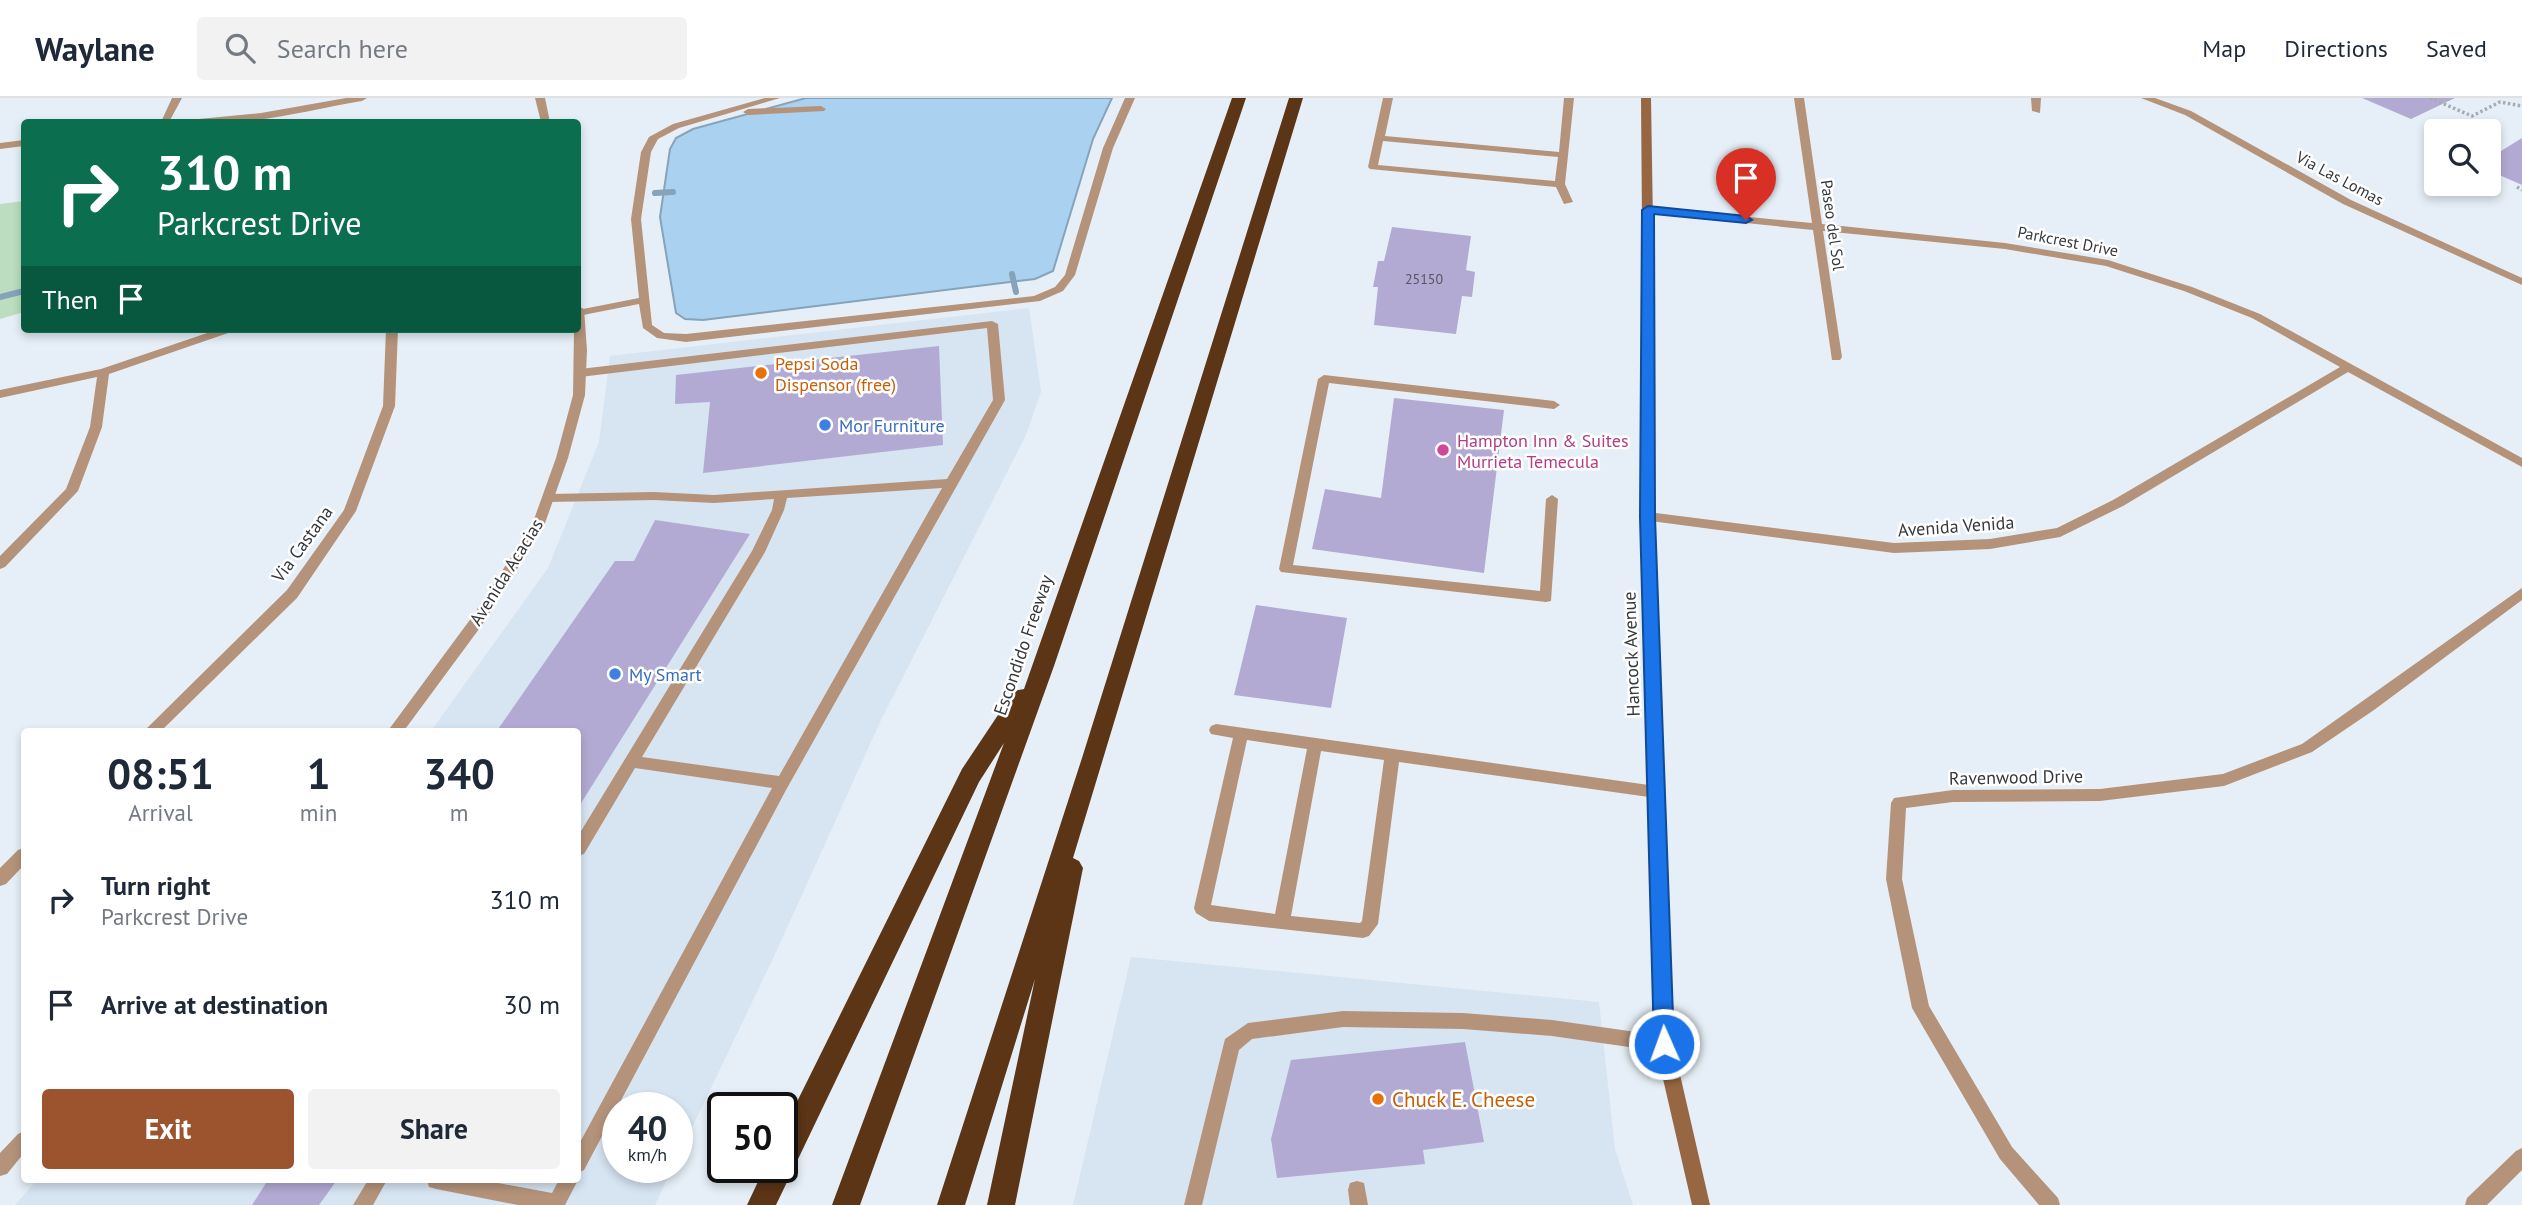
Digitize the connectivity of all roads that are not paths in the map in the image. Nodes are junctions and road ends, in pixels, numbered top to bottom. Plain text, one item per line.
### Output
1 (177, 98) edge
2 (362, 98) edge
3 (540, 98) edge
4 (775, 98) edge
5 (1130, 98) edge
6 (1239, 98) edge
7 (1296, 98) edge
8 (1388, 98) edge
9 (1569, 98) edge
10 (1646, 98) edge
11 (1799, 98) edge
12 (2036, 98) edge
13 (2146, 98) edge
14 (821, 108) dead end
15 (2038, 111) dead end
16 (722, 113) junction
17 (166, 119) edge
18 (230, 119) edge
19 (545, 119) edge
20 (1379, 138) junction
21 (21, 143) edge
22 (0, 146) edge
23 (1564, 155) junction
24 (1560, 184) junction
25 (1569, 202) dead end
26 (1648, 210) junction
27 (1817, 227) junction
28 (2522, 282) edge
29 (644, 300) junction
30 (581, 310) edge
31 (218, 333) edge
32 (392, 333) edge
33 (579, 333) edge
34 (1836, 356) dead end
35 (2350, 366) junction
36 (103, 372) junction
37 (580, 373) junction
38 (0, 394) edge
39 (1554, 405) dead end
40 (2522, 463) edge
41 (951, 483) junction
42 (782, 494) junction
43 (548, 498) junction
44 (1552, 499) dead end
45 (1648, 517) junction
46 (0, 564) edge
47 (2522, 593) edge
48 (1043, 666) junction
49 (154, 728) edge
50 (397, 728) edge
51 (1216, 730) dead end
52 (1241, 734) junction
53 (1315, 744) junction
54 (1392, 755) junction
55 (1093, 758) junction
56 (630, 761) junction
57 (783, 783) junction
58 (1656, 792) junction
59 (581, 844) edge
60 (21, 858) edge
61 (0, 879) edge
62 (1282, 922) junction
63 (1664, 1044) junction
64 (798, 1129) edge
65 (21, 1143) edge
66 (2522, 1157) edge
67 (581, 1158) edge
68 (0, 1167) edge
69 (376, 1183) edge
70 (451, 1183) edge
71 (567, 1183) edge
72 (772, 1183) edge
73 (556, 1204) edge
74 (362, 1205) edge
75 (761, 1205) edge
76 (846, 1205) edge
77 (951, 1205) edge
78 (1001, 1205) edge
79 (1193, 1205) edge
80 (1701, 1205) edge
81 (2051, 1205) edge
82 (2474, 1205) edge

1 - 17 street
2 - 18 street
3 - 19 street
4 - 16 street
5 - 29 street
6 - 48 highway, Escondido Freeway
7 - 55 highway
8 - 20 street
9 - 23 street
10 - 26 main road, Hancock Avenue
11 - 27 street, Paseo del Sol
12 - 15 street
13 - 28 street, Via Las Lomas
14 - 16 street
16 - 29 street
20 - 23 street
20 - 24 street
21 - 22 street
23 - 24 street
24 - 25 street
26 - 27 street, Parkcrest Drive
26 - 45 main road, Hancock Avenue
27 - 34 street, Paseo del Sol
27 - 35 street, Parkcrest Drive
29 - 30 street
31 - 36 street
32 - 49 street, Via Castana
33 - 37 street, Avenida Acacias
35 - 40 street, Parkcrest Drive
35 - 45 street, Avenida Venida
36 - 38 street
36 - 46 street
37 - 41 street
37 - 43 street, Avenida Acacias
39 - 44 street
41 - 42 street
41 - 57 street
42 - 43 street
42 - 56 street
43 - 50 street, Avenida Acacias
45 - 58 main road, Hancock Avenue
47 - 81 street, Ravenwood Drive
48 - 64 highway
48 - 76 highway, Escondido Freeway
51 - 52 street
52 - 53 street
52 - 62 street
53 - 54 street
53 - 62 street
54 - 58 street
54 - 62 street
55 - 77 highway
55 - 78 highway
56 - 57 street
56 - 59 street
57 - 67 street
58 - 63 main road, Hancock Avenue
60 - 61 street
63 - 79 street
63 - 80 main road, Hancock Avenue
65 - 68 street
66 - 82 street
69 - 74 street
70 - 73 street
71 - 73 street
72 - 75 highway

